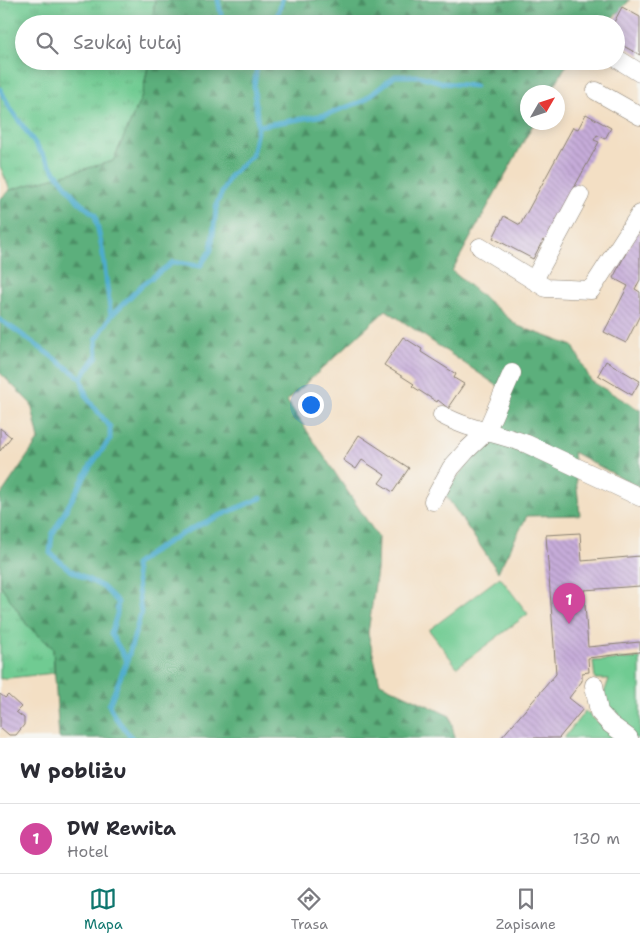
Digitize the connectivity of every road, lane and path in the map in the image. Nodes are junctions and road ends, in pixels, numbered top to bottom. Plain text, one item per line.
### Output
1 (625, 64) edge
2 (640, 73) edge
3 (596, 91) dead end
4 (640, 116) edge
5 (580, 195) dead end
6 (640, 214) edge
7 (480, 247) dead end
8 (534, 280) junction
9 (512, 373) dead end
10 (442, 414) dead end
11 (486, 432) junction
12 (640, 497) edge
13 (433, 501) dead end
14 (594, 685) dead end
15 (630, 738) edge

1 - 2 lane
3 - 4 lane
5 - 8 lane
6 - 8 lane
7 - 8 lane
9 - 11 lane
10 - 11 lane
11 - 12 lane
11 - 13 lane
14 - 15 lane

